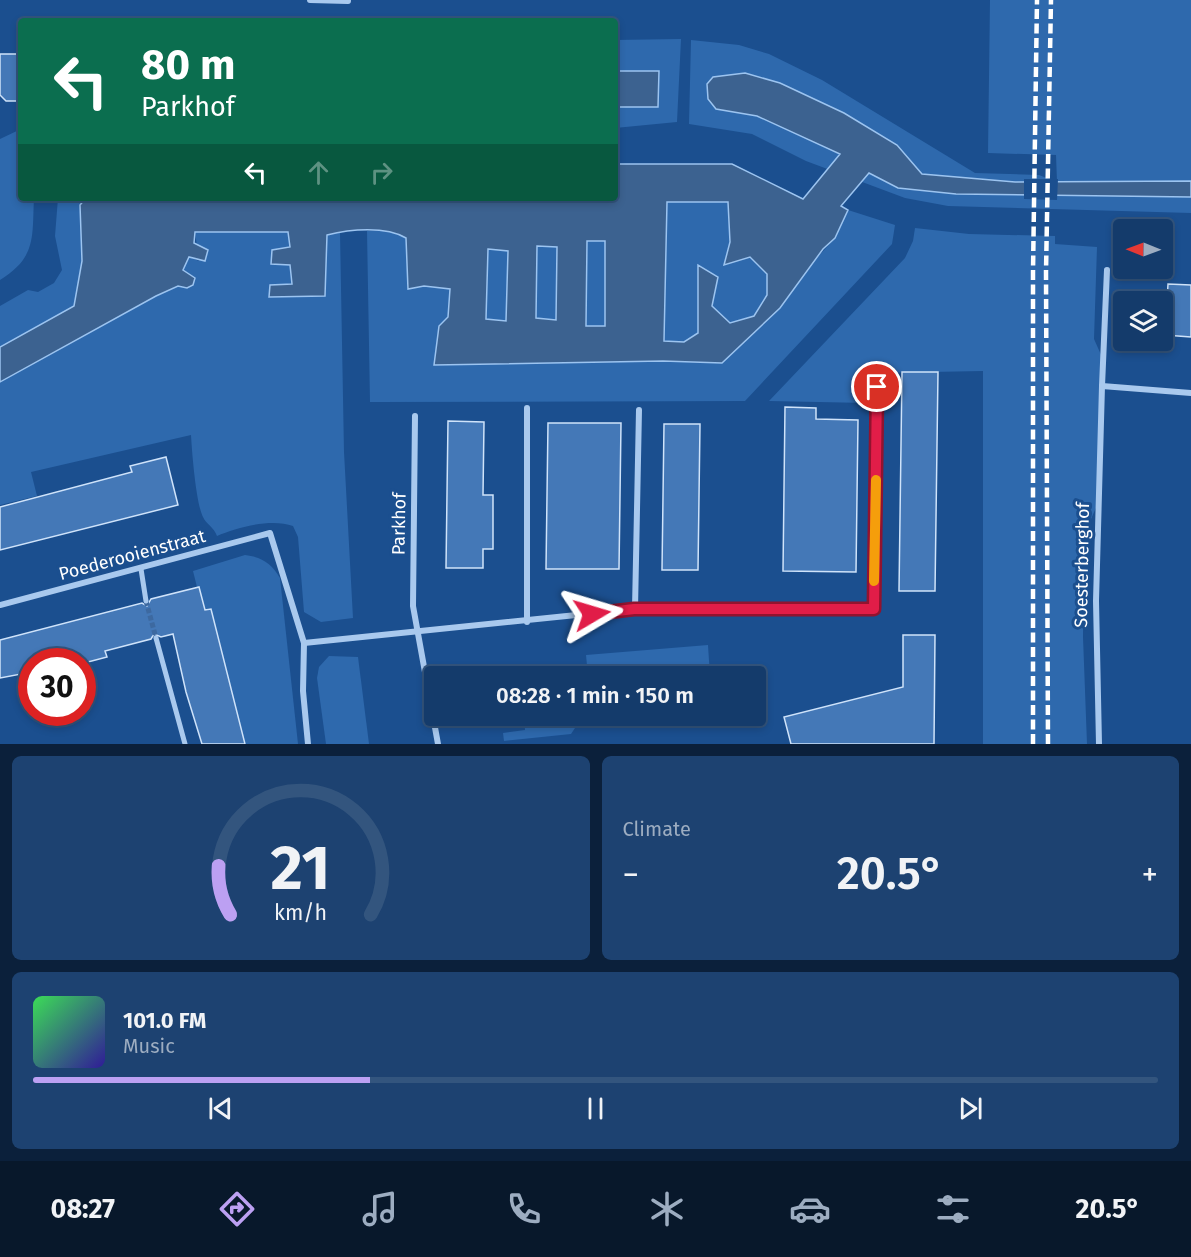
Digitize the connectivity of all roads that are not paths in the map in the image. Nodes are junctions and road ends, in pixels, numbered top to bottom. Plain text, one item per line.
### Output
1 (310, 0) edge
2 (348, 1) edge
3 (1107, 270) dead end
4 (1102, 386) junction
5 (877, 387) dead end
6 (1191, 393) edge
7 (527, 408) dead end
8 (639, 410) dead end
9 (415, 416) dead end
10 (141, 569) junction
11 (146, 601) tunnel mouth
12 (0, 605) edge
13 (634, 609) junction
14 (527, 622) junction
15 (418, 632) junction
16 (156, 638) tunnel mouth
17 (304, 643) junction
18 (185, 744) edge
19 (308, 744) edge
20 (438, 744) edge
21 (1099, 744) edge

1 - 2 street
3 - 4 street, Soesterberghof
4 - 6 street
4 - 21 street, Soesterberghof
5 - 13 street
7 - 14 street
8 - 13 street
9 - 15 street, Parkhof
10 - 11 street
10 - 12 street, Poederooienstraat
10 - 17 street, Poederooienstraat
13 - 14 street
14 - 15 street
15 - 17 street
15 - 20 street, Parkhof
16 - 18 street
17 - 19 street

